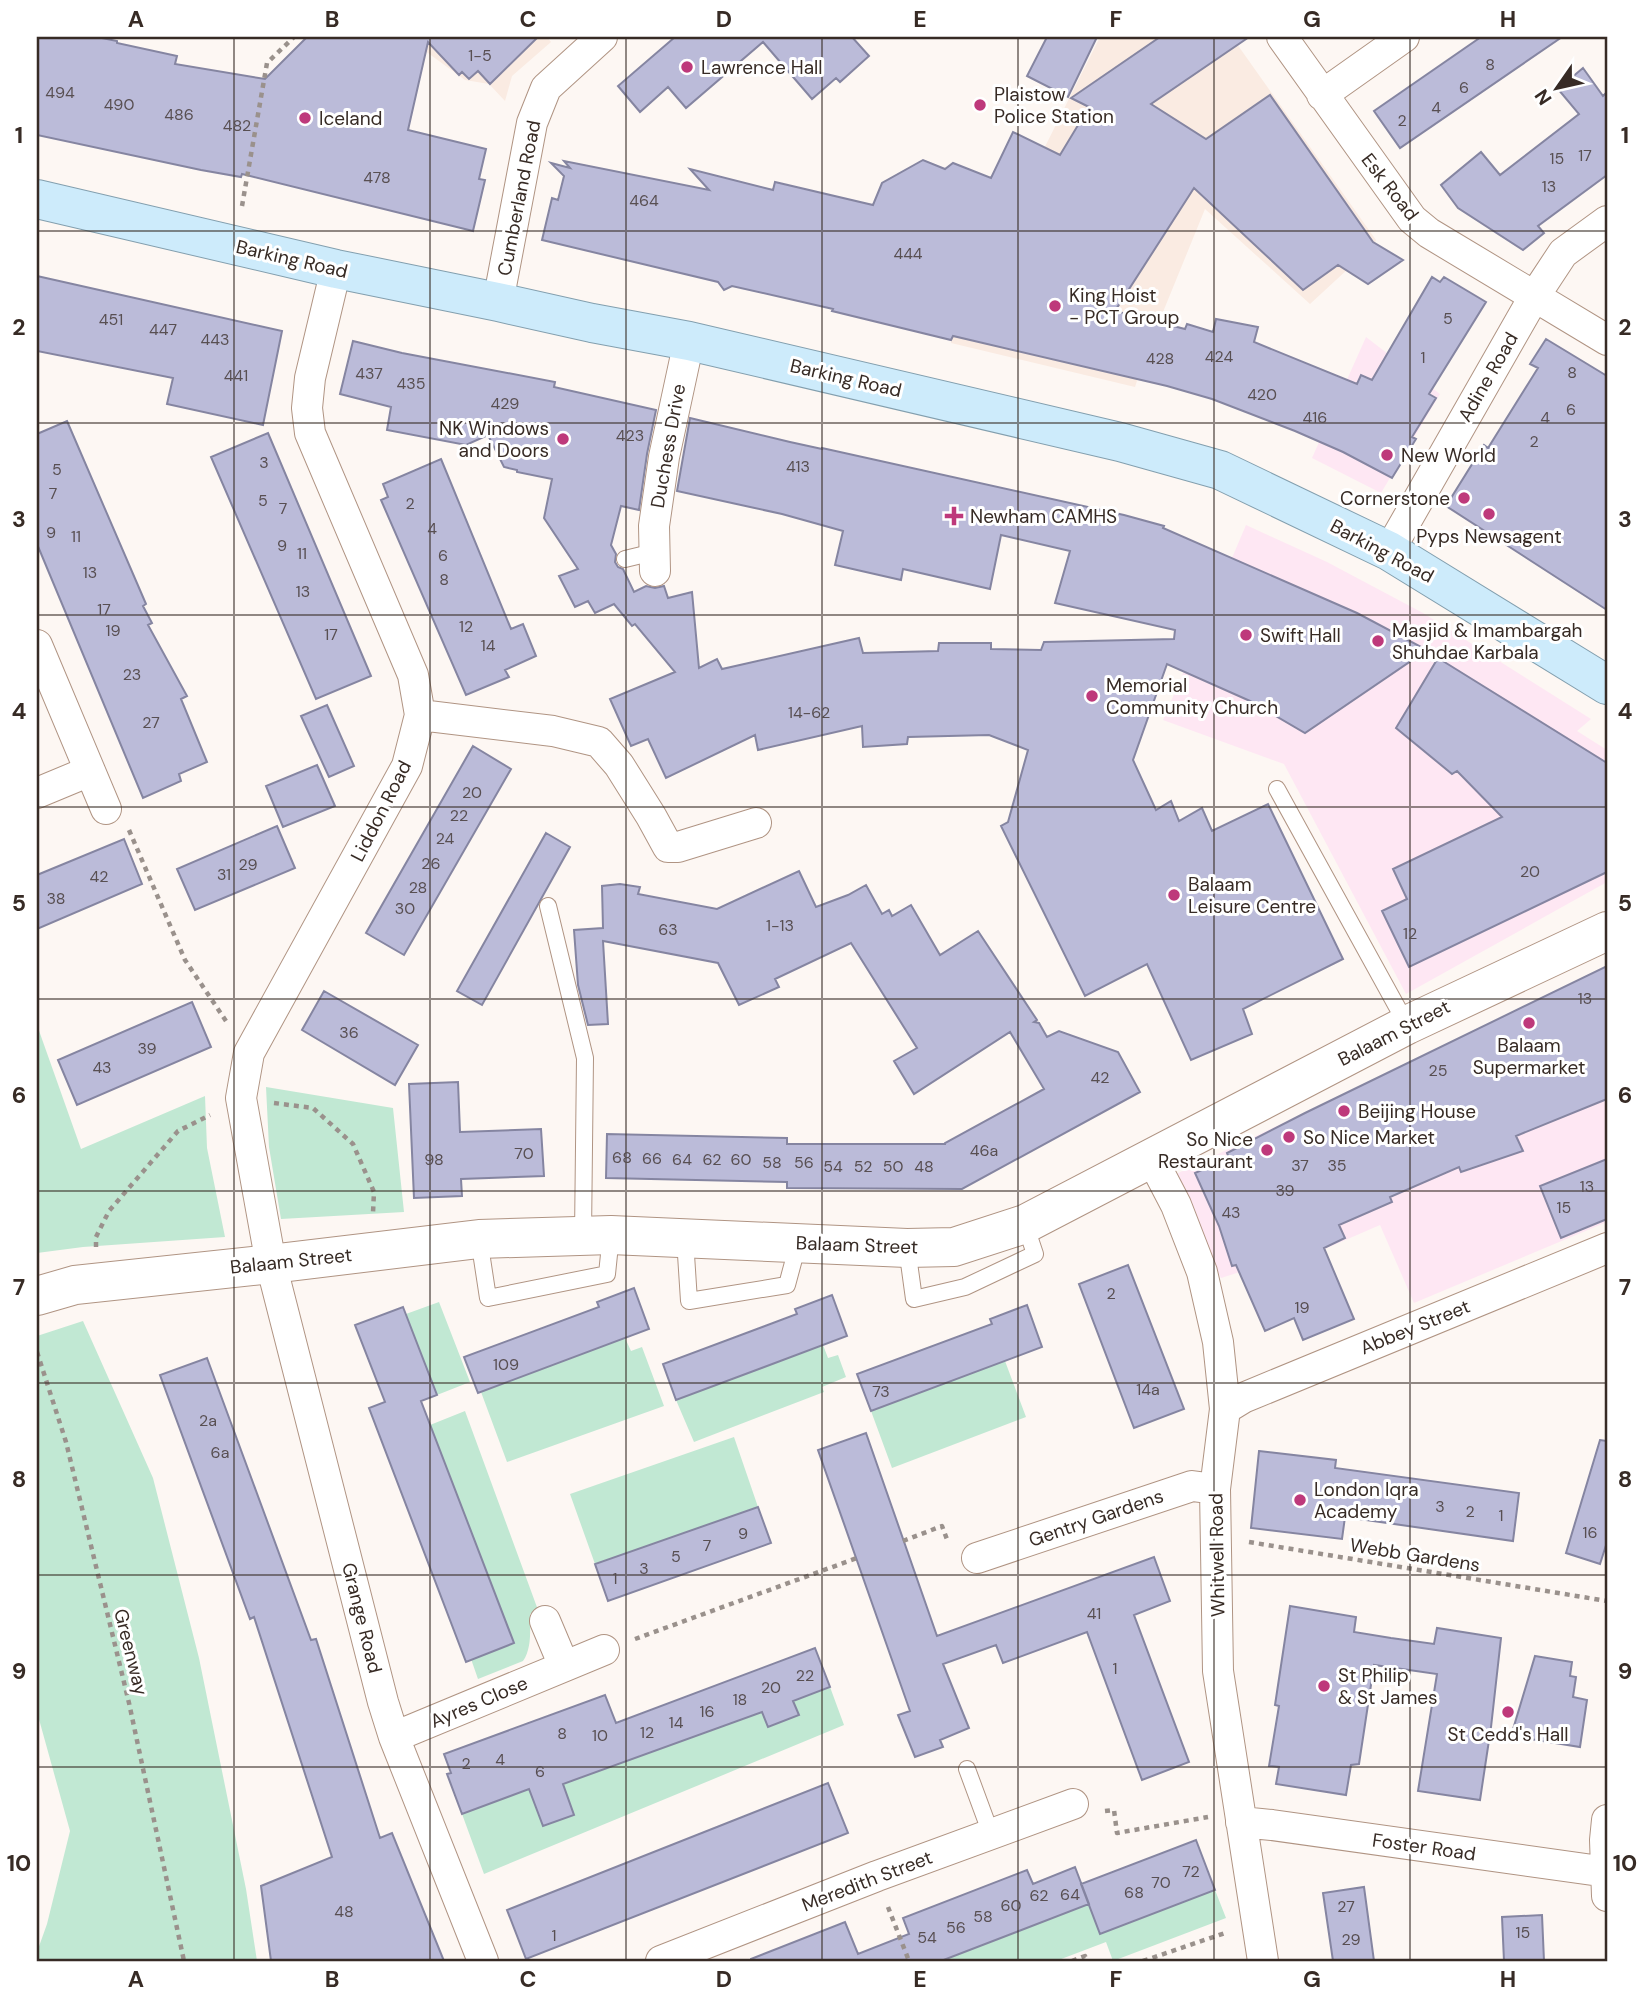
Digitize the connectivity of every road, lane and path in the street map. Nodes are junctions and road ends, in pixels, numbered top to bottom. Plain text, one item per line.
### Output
1 (294, 37) edge
2 (602, 37) edge
3 (1282, 37) edge
4 (1404, 37) edge
5 (1322, 95) junction
6 (37, 200) edge
7 (242, 206) dead end
8 (1607, 220) edge
9 (336, 269) junction
10 (1534, 297) junction
11 (498, 302) junction
12 (1607, 340) edge
13 (689, 341) junction
14 (1389, 551) junction
15 (625, 559) dead end
16 (655, 562) joint
17 (37, 645) edge
18 (1607, 685) edge
19 (420, 715) junction
20 (89, 771) junction
21 (1277, 789) dead end
22 (37, 793) edge
23 (106, 809) joint
24 (756, 823) dead end
25 (548, 906) dead end
26 (1607, 931) edge
27 (1406, 1025) junction
28 (249, 1053) junction
29 (241, 1098) junction
30 (1152, 1159) junction
31 (1025, 1224) junction
32 (597, 1235) junction
33 (685, 1238) junction
34 (479, 1240) junction
35 (798, 1244) junction
36 (907, 1248) junction
37 (1607, 1248) edge
38 (372, 1252) junction
39 (96, 1254) dead end
40 (271, 1264) junction
41 (37, 1296) edge
42 (37, 1352) edge
43 (1225, 1409) junction
44 (1215, 1489) junction
45 (1217, 1537) junction
46 (903, 1541) dead end
47 (964, 1555) joint
48 (857, 1558) dead end
49 (1607, 1601) edge
50 (545, 1621) dead end
51 (604, 1650) joint
52 (564, 1666) junction
53 (394, 1737) junction
54 (967, 1769) dead end
55 (1073, 1804) joint
56 (1240, 1817) junction
57 (1607, 1820) edge
58 (991, 1834) junction
59 (877, 1876) junction
60 (1606, 1880) edge
61 (1256, 1924) junction
62 (184, 1961) edge
63 (483, 1961) edge
64 (661, 1961) edge
65 (909, 1961) edge
66 (1072, 1961) edge
67 (1087, 1961) edge
68 (1143, 1961) edge
69 (1263, 1961) edge

1 - 7 path
2 - 11 street, Cumberland Road
3 - 5 street, Esk Road
4 - 5 street
5 - 10 street, Esk Road
6 - 9 main road, Barking Road
8 - 10 street, Adine Road
9 - 11 main road, Barking Road
9 - 19 street, Liddon Road
10 - 12 street, Esk Road
10 - 14 street, Adine Road
11 - 13 main road, Barking Road
13 - 14 main road, Barking Road
13 - 16 street, Duchess Drive
14 - 18 main road, Barking Road
15 - 16 lane, Duchess Drive
17 - 20 street
19 - 24 street
19 - 28 street, Liddon Road
20 - 22 street
20 - 23 street
21 - 27 lane
23 - 28 path
25 - 32 lane
26 - 27 main road, Balaam Street
27 - 30 main road, Balaam Street
28 - 29 street, Liddon Road
29 - 38 path
29 - 39 path
29 - 40 street, Liddon Road
30 - 31 main road, Balaam Street
30 - 43 street, Whitwell Road
31 - 36 main road, Balaam Street
31 - 36 lane
32 - 33 main road, Balaam Street
32 - 34 main road, Balaam Street
32 - 34 lane
33 - 35 main road, Balaam Street
33 - 35 lane
34 - 38 main road, Balaam Street
35 - 36 main road, Balaam Street
37 - 43 street, Abbey Street
38 - 40 main road, Balaam Street
40 - 41 main road, Balaam Street
40 - 53 street, Grange Road
42 - 62 path, Greenway
43 - 44 street, Whitwell Road
44 - 45 street, Whitwell Road
44 - 47 street, Gentry Gardens
45 - 49 path, Webb Gardens
45 - 56 street, Whitwell Road
46 - 47 path
48 - 51 path
50 - 52 street
51 - 52 street, Ayres Close
52 - 53 street, Ayres Close
53 - 63 street, Grange Road
54 - 58 lane
55 - 56 path
55 - 58 street, Meredith Street
56 - 60 street, Foster Road
56 - 61 street, Whitwell Road
57 - 60 street
58 - 59 street, Meredith Street
59 - 64 street, Meredith Street
59 - 65 path
61 - 68 path
61 - 69 street, Whitwell Road
66 - 67 path

